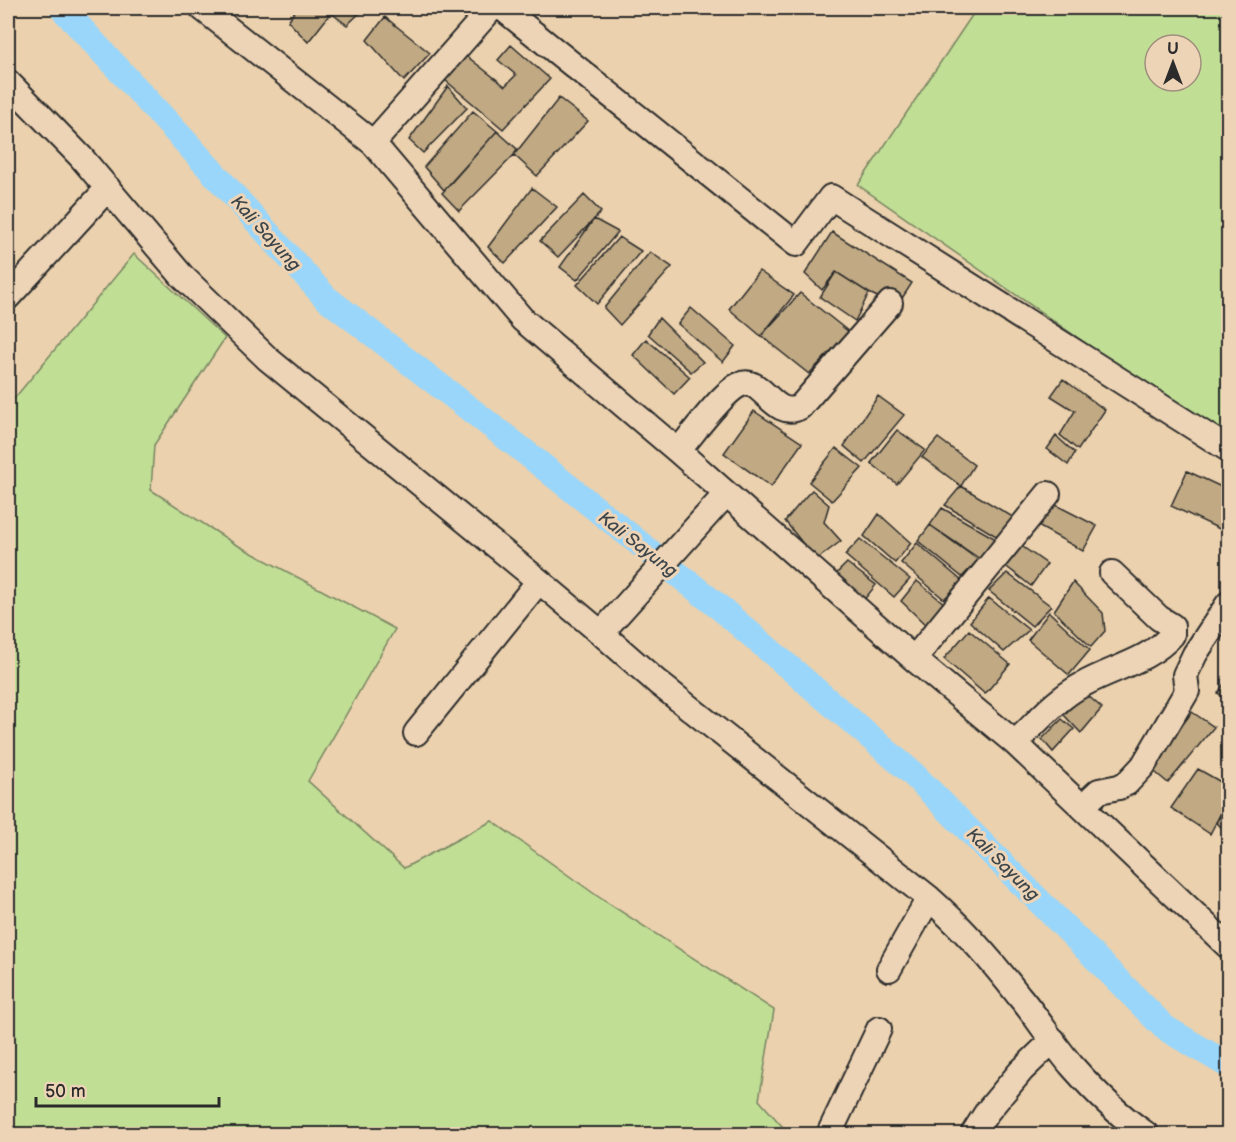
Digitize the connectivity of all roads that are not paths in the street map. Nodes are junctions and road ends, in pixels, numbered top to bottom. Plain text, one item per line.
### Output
1 (202, 8) edge
2 (492, 8) edge
3 (502, 8) edge
4 (8, 82) edge
5 (373, 143) junction
6 (108, 188) junction
7 (8, 297) edge
8 (890, 303) dead end
9 (1228, 448) edge
10 (678, 451) junction
11 (1048, 494) dead end
12 (722, 499) junction
13 (1112, 573) dead end
14 (538, 581) junction
15 (1228, 604) edge
16 (606, 626) junction
17 (914, 659) junction
18 (417, 733) dead end
19 (1014, 743) junction
20 (1082, 807) junction
21 (928, 898) junction
22 (1228, 946) edge
23 (889, 969) dead end
24 (879, 1029) dead end
25 (1053, 1040) junction
26 (829, 1134) edge
27 (973, 1134) edge
28 (1146, 1134) edge

1 - 5 street
2 - 5 street
3 - 9 street
4 - 6 street
5 - 10 street
6 - 7 street
6 - 14 street
8 - 10 street
10 - 12 street
11 - 17 street
12 - 16 street
12 - 17 street
13 - 19 street
14 - 16 street
14 - 18 street
15 - 20 street
16 - 21 street
17 - 19 street
19 - 20 street
20 - 22 street
21 - 23 street
21 - 25 street
24 - 26 street
25 - 27 street
25 - 28 street

